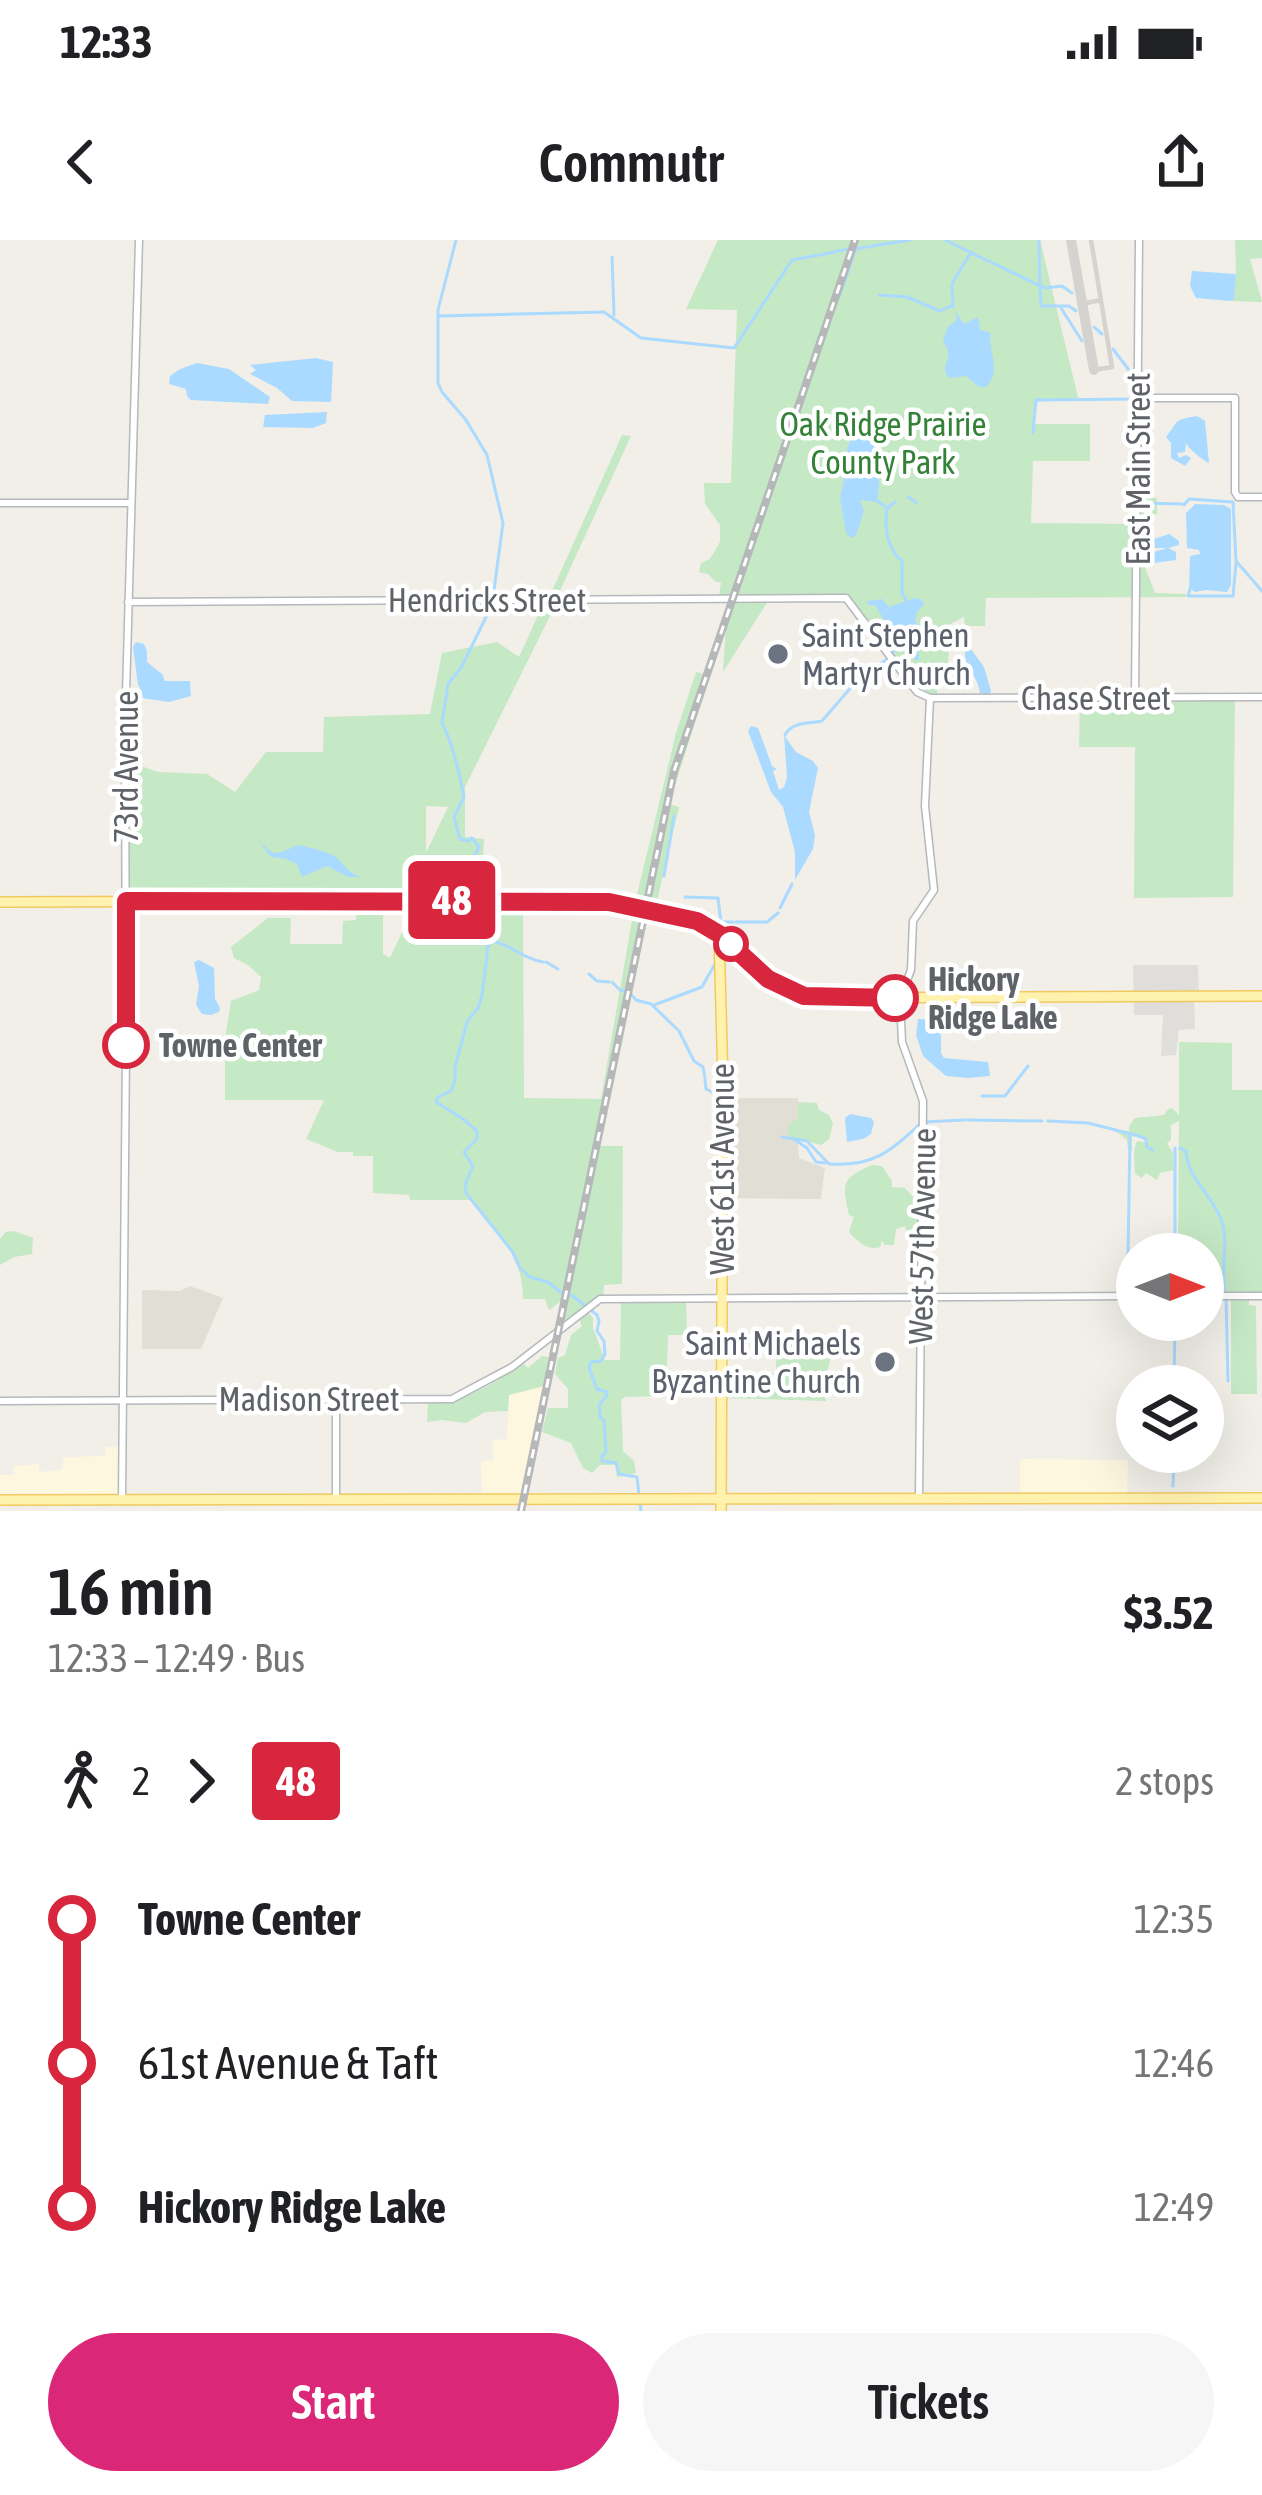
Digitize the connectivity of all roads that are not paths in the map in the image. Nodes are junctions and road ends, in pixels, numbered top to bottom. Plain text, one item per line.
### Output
1 (139, 240) edge
2 (1139, 240) edge
3 (1138, 398) junction
4 (1262, 497) edge
5 (131, 502) junction
6 (0, 503) edge
7 (128, 602) junction
8 (1136, 697) junction
9 (1262, 697) edge
10 (930, 698) junction
11 (126, 901) junction
12 (0, 902) edge
13 (728, 944) junction
14 (1262, 996) edge
15 (900, 998) junction
16 (1116, 1296) edge
17 (1224, 1296) edge
18 (1262, 1296) edge
19 (721, 1297) junction
20 (921, 1297) junction
21 (336, 1399) junction
22 (0, 1401) edge
23 (123, 1401) junction
24 (1262, 1496) edge
25 (919, 1498) junction
26 (336, 1499) junction
27 (0, 1500) edge
28 (720, 1503) edge
29 (122, 1504) edge

1 - 5 street, 73rd Avenue
2 - 3 street, East Main Street
3 - 4 street
3 - 8 street, East Main Street
5 - 6 street
5 - 7 street, 73rd Avenue
7 - 10 street, Hendricks Street
7 - 11 street, 73rd Avenue
8 - 9 street, Chase Street
8 - 10 street, Chase Street
10 - 15 street, West 57th Avenue
11 - 12 main road
11 - 13 main road
11 - 23 street, 73rd Avenue
13 - 15 main road
13 - 19 main road, West 61st Avenue
14 - 15 main road
15 - 20 street, West 57th Avenue
16 - 20 street
17 - 18 street
19 - 20 street
19 - 21 street, Madison Street
19 - 28 main road, West 61st Avenue
20 - 25 street, West 57th Avenue
21 - 23 street, Madison Street
21 - 26 street
22 - 23 street, Madison Street
23 - 29 street, 73rd Avenue
24 - 25 main road
25 - 28 main road
26 - 28 main road
26 - 29 main road
27 - 29 main road

